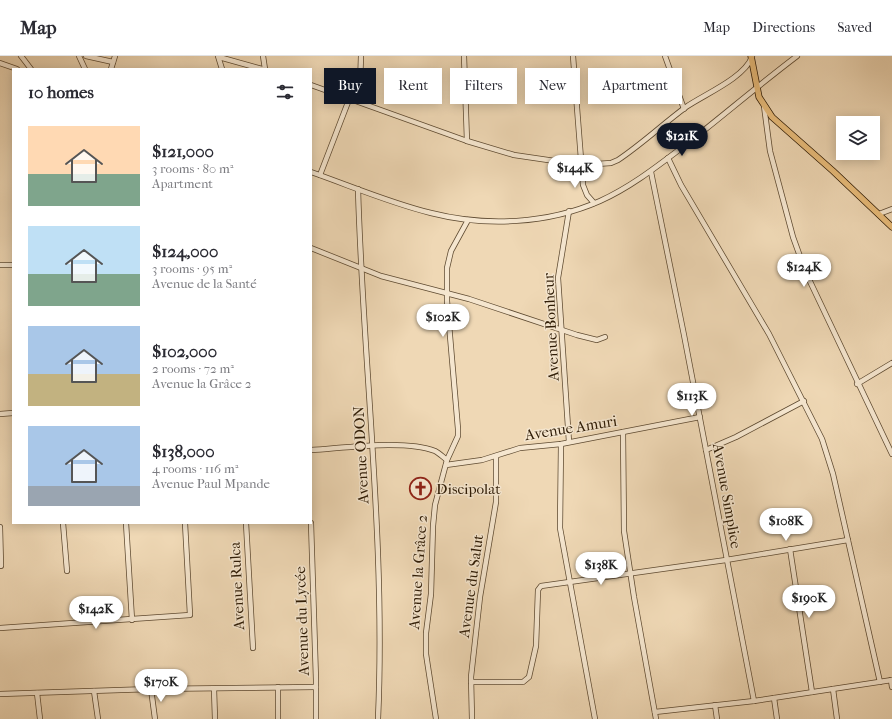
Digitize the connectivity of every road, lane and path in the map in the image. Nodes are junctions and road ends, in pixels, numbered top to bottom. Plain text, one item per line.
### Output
1 (21, 56) edge
2 (79, 56) edge
3 (86, 56) edge
4 (115, 56) edge
5 (263, 56) edge
6 (361, 56) edge
7 (464, 56) edge
8 (573, 56) edge
9 (665, 56) edge
10 (797, 56) edge
11 (218, 57) edge
12 (751, 57) edge
13 (113, 62) junction
14 (0, 63) edge
15 (14, 68) edge
16 (30, 68) edge
17 (83, 68) edge
18 (110, 68) edge
19 (222, 68) edge
20 (259, 68) edge
21 (263, 68) edge
22 (361, 68) edge
23 (312, 85) edge
24 (757, 88) junction
25 (324, 89) edge
26 (347, 104) edge
27 (369, 104) edge
28 (764, 106) junction
29 (684, 109) junction
30 (467, 141) junction
31 (668, 158) junction
32 (582, 165) junction
33 (312, 172) edge
34 (651, 172) junction
35 (320, 175) junction
36 (358, 189) junction
37 (594, 203) junction
38 (892, 208) edge
39 (569, 211) junction
40 (879, 214) junction
41 (468, 220) junction
42 (892, 227) edge
43 (312, 248) edge
44 (0, 265) edge
45 (12, 265) edge
46 (361, 268) junction
47 (447, 292) junction
48 (563, 331) junction
49 (605, 337) dead end
50 (892, 363) edge
51 (857, 384) junction
52 (804, 401) junction
53 (12, 413) edge
54 (0, 414) edge
55 (700, 417) junction
56 (623, 432) junction
57 (569, 442) junction
58 (561, 444) junction
59 (373, 447) junction
60 (312, 450) edge
61 (706, 450) junction
62 (892, 454) edge
63 (496, 456) junction
64 (446, 463) junction
65 (63, 524) edge
66 (126, 524) edge
67 (185, 524) edge
68 (246, 524) edge
69 (310, 524) edge
70 (0, 527) edge
71 (848, 540) junction
72 (790, 549) junction
73 (726, 560) junction
74 (1, 566) dead end
75 (67, 570) dead end
76 (630, 573) junction
77 (568, 582) junction
78 (132, 620) junction
79 (0, 628) edge
80 (252, 648) dead end
81 (892, 680) edge
82 (471, 682) junction
83 (880, 682) junction
84 (278, 687) junction
85 (892, 687) edge
86 (316, 688) junction
87 (151, 689) junction
88 (214, 689) junction
89 (833, 689) junction
90 (94, 692) junction
91 (812, 692) junction
92 (36, 693) junction
93 (0, 694) edge
94 (774, 698) junction
95 (754, 701) junction
96 (715, 705) junction
97 (655, 712) junction
98 (40, 719) edge
99 (98, 719) edge
100 (155, 719) edge
101 (215, 719) edge
102 (278, 719) edge
103 (316, 719) edge
104 (378, 719) edge
105 (436, 719) edge
106 (472, 719) edge
107 (595, 719) edge
108 (656, 719) edge
109 (717, 719) edge
110 (777, 719) edge
111 (837, 719) edge

1 - 16 street
2 - 17 street
3 - 13 street
4 - 13 street
5 - 21 street
6 - 22 street
7 - 30 street
8 - 32 street
9 - 29 street
10 - 24 street
11 - 19 street
11 - 20 street
12 - 24 main road
12 - 29 street
13 - 18 street
14 - 15 street
23 - 25 street
24 - 28 main road
24 - 31 street
26 - 35 street
27 - 30 street
28 - 40 main road
28 - 51 street
29 - 32 street
30 - 32 street
31 - 34 street
31 - 52 street
32 - 37 street
33 - 35 street
34 - 37 street
34 - 55 street, Avenue Simplice
35 - 36 street
36 - 41 street
36 - 46 street, Avenue ODON
37 - 39 street
38 - 40 street
39 - 41 street
39 - 48 street, Avenue Bonheur
40 - 42 main road
41 - 47 street, Avenue la Grâce 2
43 - 46 street
44 - 45 street
46 - 47 street
46 - 59 street, Avenue ODON
47 - 48 street
47 - 64 street, Avenue la Grâce 2
48 - 49 street
48 - 57 street, Avenue Bonheur
50 - 51 street
51 - 62 street
52 - 61 street
52 - 71 street
53 - 54 street
55 - 56 street, Avenue Amuri
55 - 61 street, Avenue Simplice
56 - 57 street, Avenue Amuri
56 - 76 street
57 - 58 street, Avenue Amuri
58 - 63 street, Avenue Amuri
58 - 77 street
59 - 60 street
59 - 64 street
59 - 104 street, Avenue ODON
61 - 73 street, Avenue Simplice
63 - 64 street, Avenue Amuri
63 - 82 street, Avenue du Salut
64 - 105 street, Avenue la Grâce 2
65 - 75 street
66 - 78 street
67 - 78 street
68 - 80 street, Avenue Rulca
69 - 86 street, Avenue du Lycée
70 - 74 street
71 - 72 street
71 - 83 street
72 - 73 street
72 - 91 street
73 - 76 street
73 - 95 street, Avenue Simplice
76 - 77 street
76 - 97 street
77 - 82 street
77 - 107 street
78 - 79 street
81 - 83 street
81 - 85 street
82 - 106 street, Avenue du Salut
83 - 89 street
84 - 86 street
84 - 88 street
84 - 102 street
86 - 103 street, Avenue du Lycée
87 - 88 street
87 - 90 street
87 - 100 street
88 - 101 street
89 - 91 street
89 - 111 street
90 - 92 street
90 - 99 street
91 - 94 street
92 - 93 street
92 - 98 street
94 - 95 street
94 - 110 street
95 - 96 street
96 - 97 street
96 - 109 street
97 - 108 street

